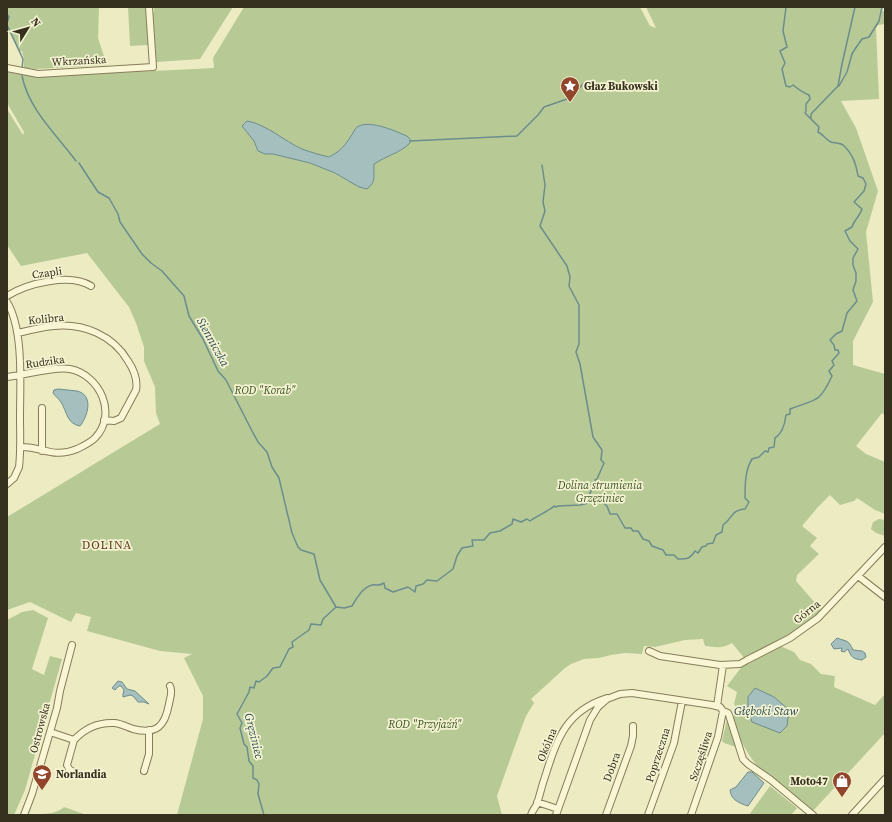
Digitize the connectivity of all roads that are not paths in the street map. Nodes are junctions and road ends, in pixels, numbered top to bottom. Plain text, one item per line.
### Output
1 (149, 8) edge
2 (7, 68) edge
3 (91, 286) dead end
4 (7, 296) edge
5 (7, 302) edge
6 (18, 333) junction
7 (20, 376) junction
8 (7, 377) edge
9 (42, 408) dead end
10 (104, 420) junction
11 (20, 447) junction
12 (42, 451) junction
13 (7, 484) edge
14 (885, 547) edge
15 (858, 576) junction
16 (885, 597) edge
17 (72, 645) dead end
18 (649, 651) dead end
19 (724, 666) junction
20 (170, 686) dead end
21 (611, 697) junction
22 (682, 701) junction
23 (717, 706) junction
24 (723, 711) junction
25 (633, 726) dead end
26 (150, 730) junction
27 (50, 732) junction
28 (74, 740) junction
29 (147, 769) dead end
30 (72, 770) dead end
31 (885, 779) edge
32 (537, 802) junction
33 (557, 812) edge
34 (24, 815) edge
35 (531, 815) edge
36 (606, 815) edge
37 (648, 815) edge
38 (691, 815) edge
39 (812, 815) edge
40 (852, 815) edge

1 - 2 street, Wkrzańska
3 - 4 street, Czapli
5 - 6 street
6 - 7 street
6 - 10 street, Kolibra
7 - 8 street, Rudzika
7 - 10 street, Rudzika
7 - 11 street
9 - 12 street
10 - 12 street
11 - 12 street
11 - 13 street
14 - 15 street, Górna
15 - 16 street
15 - 19 street, Górna
17 - 27 street, Ostrowska
18 - 19 street, Górna
19 - 23 street
20 - 26 street
21 - 22 street, Okólna
21 - 32 street, Okólna
21 - 33 street
22 - 23 street, Okólna
22 - 37 street, Poprzeczna
23 - 24 street
24 - 38 street, Szczęśliwa
24 - 39 street
25 - 36 street, Dobra
26 - 28 street
26 - 29 street
27 - 28 street
27 - 34 street, Ostrowska
28 - 30 street
31 - 40 street
32 - 33 street
32 - 35 street, Okólna

